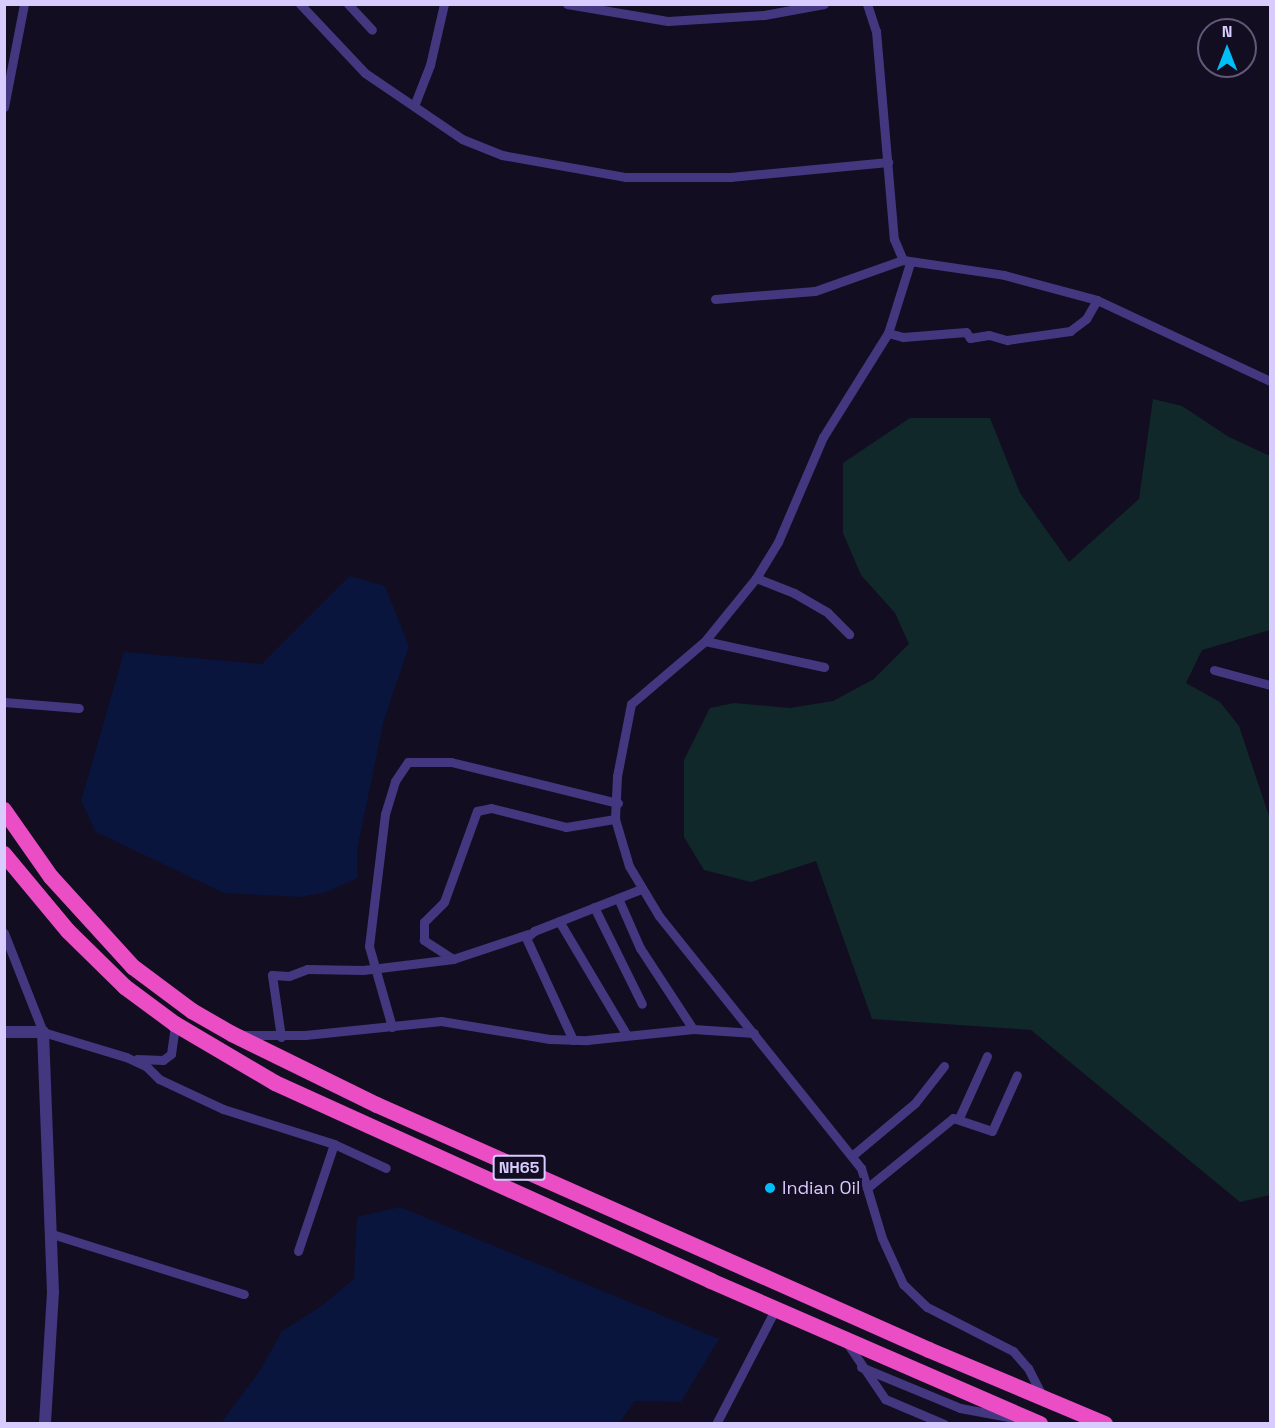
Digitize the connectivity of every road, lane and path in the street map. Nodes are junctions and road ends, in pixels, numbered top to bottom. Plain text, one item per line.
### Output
1 (24, 4) edge
2 (300, 4) edge
3 (348, 4) edge
4 (444, 4) edge
5 (567, 4) edge
6 (824, 4) edge
7 (867, 4) edge
8 (372, 30) dead end
9 (414, 106) junction
10 (4, 107) edge
11 (888, 162) junction
12 (907, 261) junction
13 (715, 298) dead end
14 (1097, 300) junction
15 (888, 333) junction
16 (1270, 381) edge
17 (756, 578) junction
18 (849, 634) dead end
19 (705, 641) junction
20 (824, 667) dead end
21 (1214, 670) dead end
22 (1270, 685) edge
23 (4, 702) edge
24 (79, 708) dead end
25 (618, 802) junction
26 (4, 810) edge
27 (615, 819) junction
28 (4, 854) edge
29 (641, 889) junction
30 (618, 898) junction
31 (594, 907) junction
32 (559, 921) junction
33 (4, 933) edge
34 (528, 934) junction
35 (453, 959) junction
36 (377, 968) junction
37 (642, 1004) dead end
38 (175, 1024) junction
39 (392, 1027) junction
40 (693, 1029) junction
41 (4, 1032) edge
42 (43, 1032) junction
43 (754, 1033) junction
44 (232, 1034) junction
45 (626, 1034) junction
46 (280, 1037) junction
47 (573, 1040) junction
48 (987, 1056) dead end
49 (126, 1057) junction
50 (944, 1066) dead end
51 (1017, 1075) dead end
52 (959, 1118) junction
53 (334, 1144) junction
54 (853, 1155) junction
55 (386, 1168) dead end
56 (867, 1188) junction
57 (52, 1234) junction
58 (298, 1251) dead end
59 (244, 1294) dead end
60 (776, 1308) junction
61 (845, 1340) junction
62 (861, 1366) junction
63 (1044, 1400) junction
64 (1037, 1422) edge
65 (45, 1424) edge
66 (716, 1424) edge
67 (944, 1424) edge
68 (1106, 1424) edge

1 - 10 street
2 - 9 street
3 - 8 street
4 - 9 street
5 - 6 street
7 - 11 street
9 - 11 street
11 - 12 street
12 - 13 street
12 - 14 street
12 - 15 street
14 - 15 street
14 - 16 street
15 - 17 street
17 - 18 street
17 - 19 street
19 - 20 street
19 - 25 street
21 - 22 street
23 - 24 street
25 - 27 street
25 - 36 street
26 - 44 highway, NH65
27 - 29 street
27 - 35 street
28 - 38 highway, NH65
29 - 30 street
29 - 43 street
30 - 31 street
30 - 40 street
31 - 32 street
31 - 37 street
32 - 34 street
32 - 45 street
33 - 42 street
34 - 35 street
34 - 47 street
35 - 36 street
36 - 39 street
36 - 46 street
38 - 49 street
38 - 60 highway, NH65
39 - 46 street
39 - 47 street
40 - 43 street
40 - 45 street
41 - 42 street
42 - 49 street
42 - 57 street
43 - 54 street
44 - 46 street
44 - 63 highway, NH65
45 - 47 street
48 - 52 street
49 - 53 street
50 - 54 street
51 - 52 street
52 - 56 street
53 - 55 street
53 - 58 street
54 - 56 street
56 - 63 street
57 - 59 street
57 - 65 street
60 - 61 highway, NH65
60 - 66 street
61 - 62 street
61 - 64 highway, NH65
62 - 64 street
62 - 67 street
63 - 68 highway, NH65

